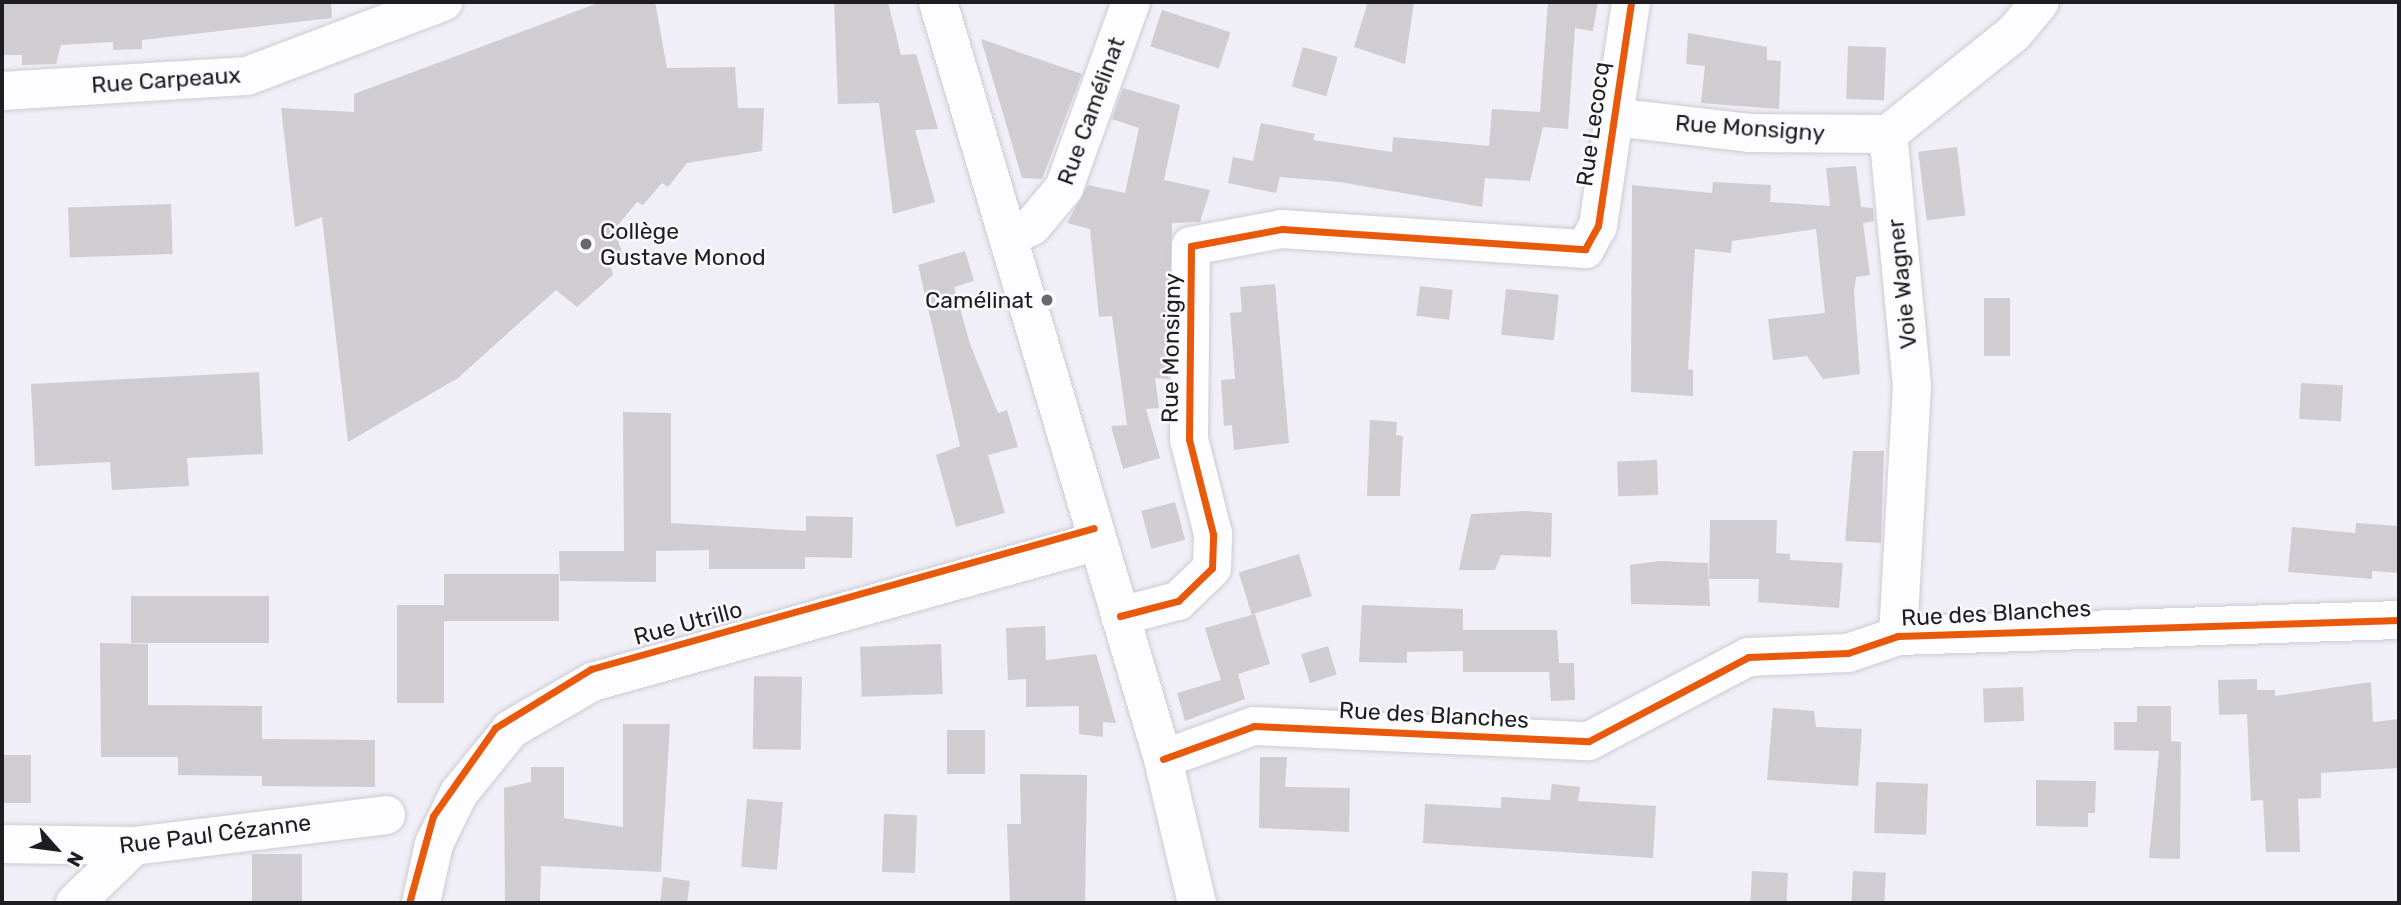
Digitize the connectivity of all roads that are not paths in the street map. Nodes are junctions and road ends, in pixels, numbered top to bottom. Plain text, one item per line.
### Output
1 (443, 2) edge
2 (938, 2) edge
3 (1131, 2) edge
4 (1631, 2) edge
5 (2040, 2) edge
6 (2, 91) edge
7 (1613, 117) junction
8 (1888, 134) junction
9 (1008, 238) junction
10 (1586, 249) joint
11 (1098, 541) junction
12 (1119, 616) junction
13 (2399, 620) edge
14 (1898, 636) junction
15 (1163, 758) junction
16 (386, 815) dead end
17 (2, 844) edge
18 (134, 846) junction
19 (75, 903) edge
20 (421, 903) edge
21 (1197, 903) edge

1 - 6 street, Rue Carpeaux
2 - 9 street
3 - 9 street, Rue Camélinat
4 - 7 street, Rue Lecocq
5 - 8 street
7 - 8 street, Rue Monsigny
7 - 10 street, Rue Lecocq
8 - 14 street, Voie Wagner
9 - 11 street
10 - 12 street, Rue Monsigny
11 - 12 street
11 - 20 street, Rue Utrillo
12 - 15 street
13 - 14 street, Rue des Blanches
14 - 15 street, Rue des Blanches
15 - 21 street
16 - 18 street, Rue Paul Cézanne
17 - 18 street, Rue Paul Cézanne
18 - 19 street

